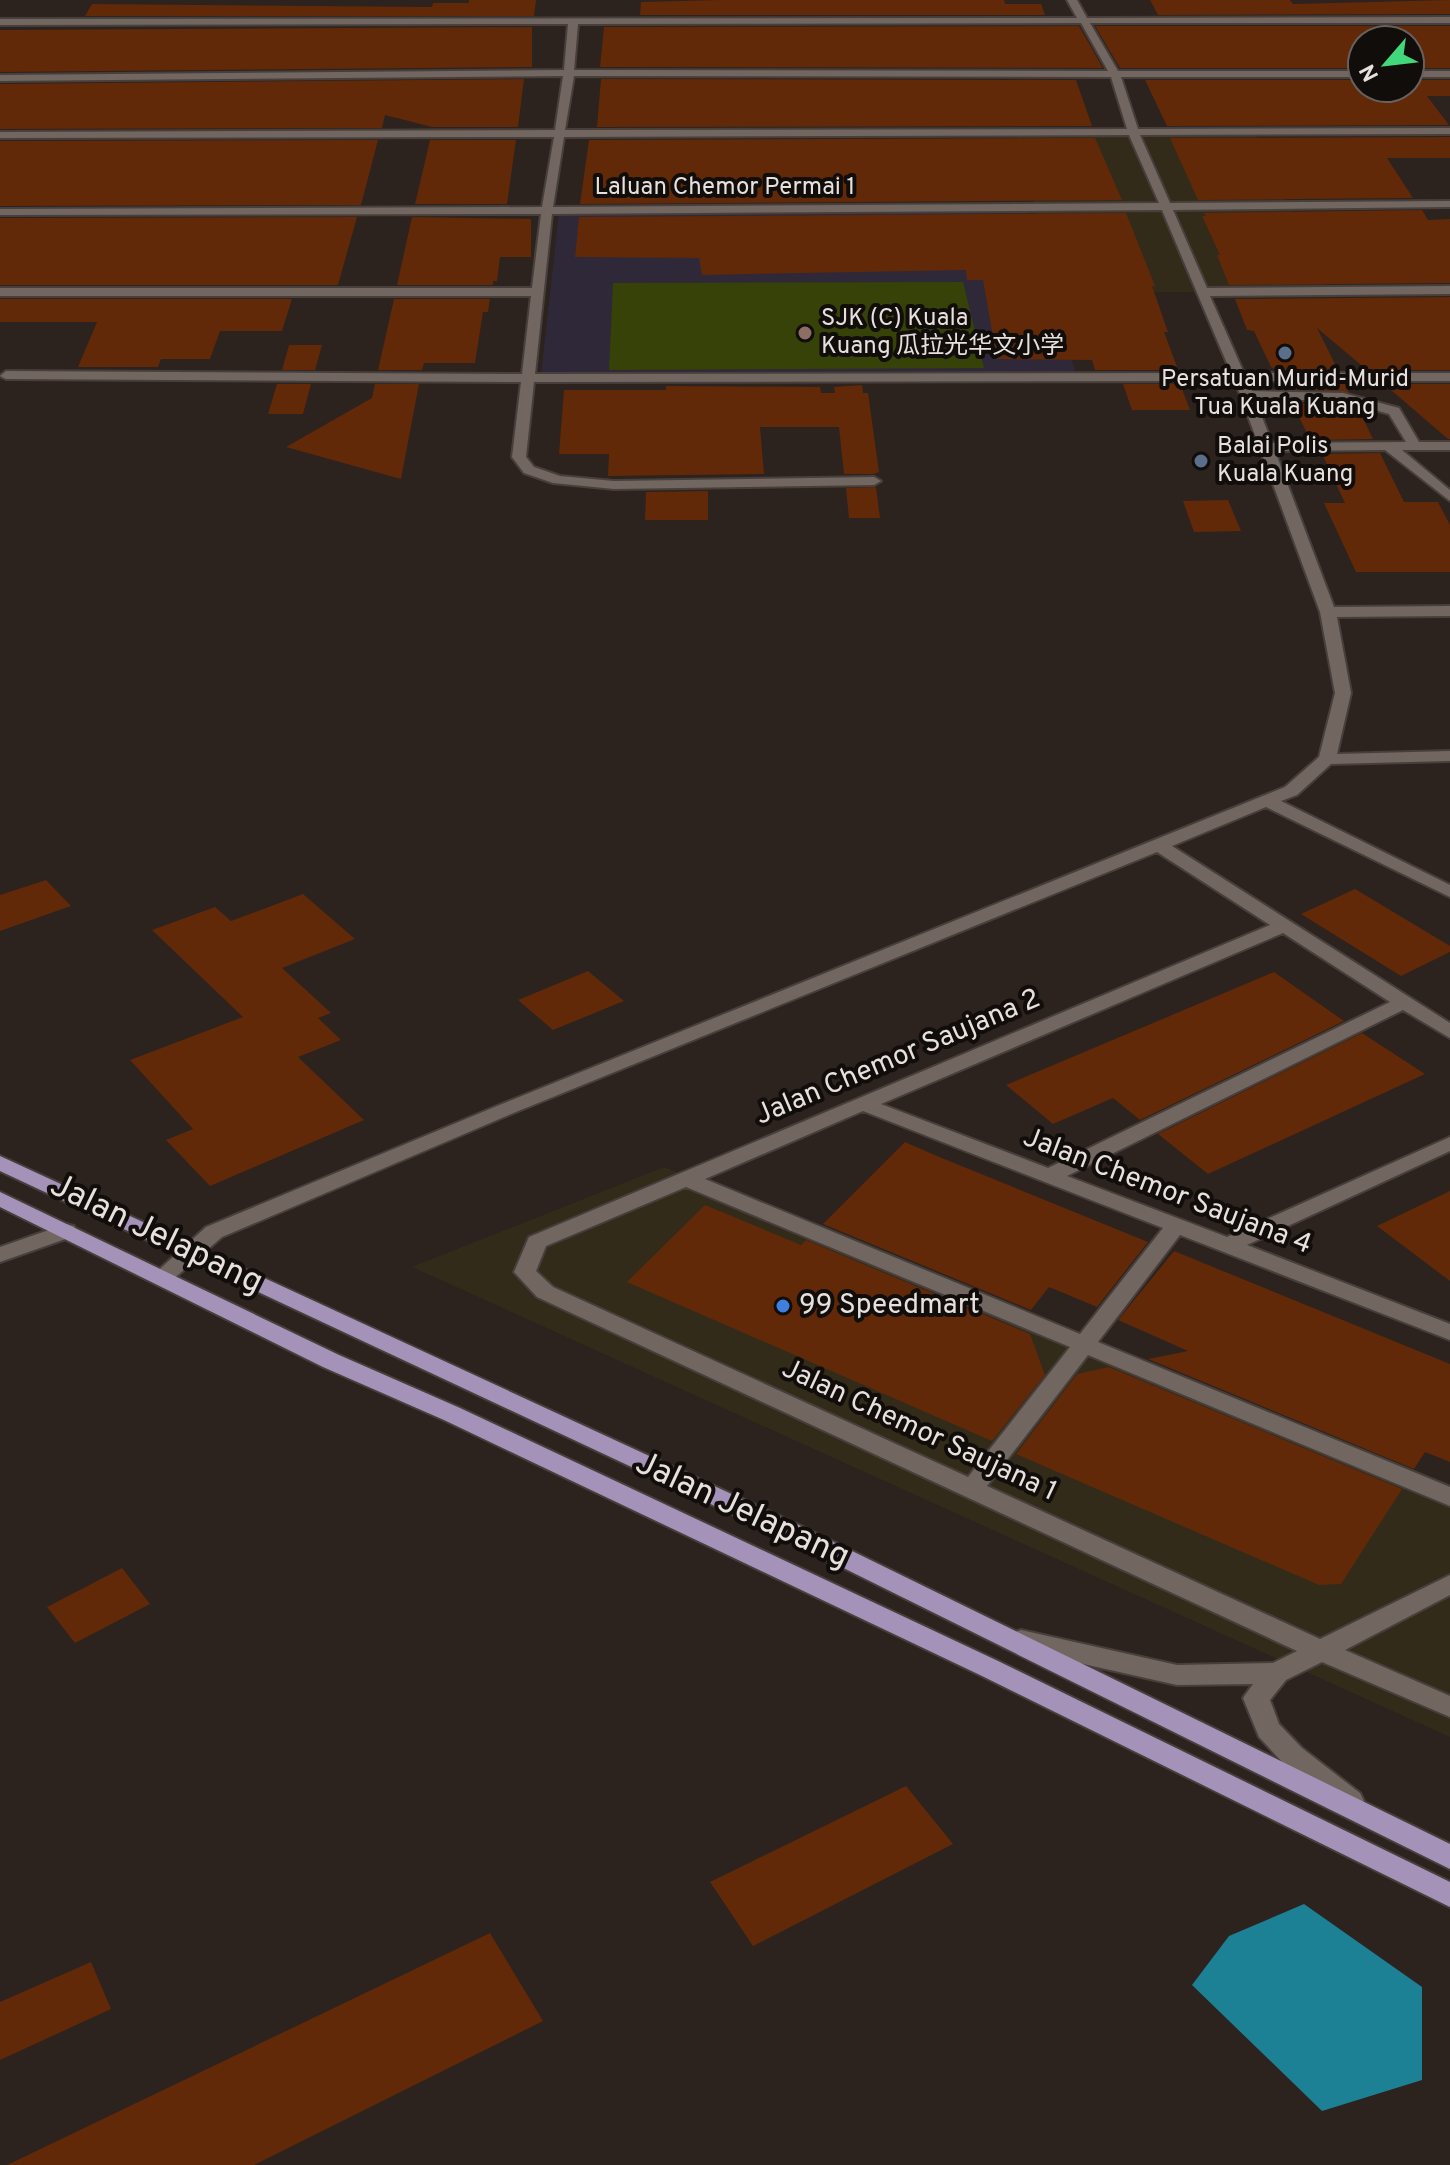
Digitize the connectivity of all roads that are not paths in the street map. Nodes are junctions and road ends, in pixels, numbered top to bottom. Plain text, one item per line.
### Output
1 (1072, 0) edge
2 (1086, 20) junction
3 (1450, 20) edge
4 (573, 21) junction
5 (0, 22) edge
6 (569, 73) junction
7 (1346, 74) edge
8 (1426, 74) edge
9 (1450, 74) edge
10 (1115, 75) junction
11 (0, 78) edge
12 (1133, 131) junction
13 (1450, 131) edge
14 (560, 134) junction
15 (0, 135) edge
16 (1450, 204) edge
17 (1163, 205) junction
18 (547, 211) junction
19 (0, 212) edge
20 (1450, 290) edge
21 (0, 292) edge
22 (540, 292) junction
23 (1203, 292) junction
24 (6, 375) dead end
25 (1450, 377) edge
26 (527, 378) junction
27 (1243, 387) junction
28 (1388, 446) junction
29 (1415, 446) junction
30 (1450, 446) edge
31 (1267, 447) junction
32 (874, 481) dead end
33 (1450, 497) edge
34 (1450, 599) edge
35 (1411, 611) junction
36 (1450, 611) edge
37 (1328, 612) junction
38 (1450, 756) edge
39 (1327, 759) junction
40 (1267, 801) junction
41 (1160, 846) junction
42 (1450, 892) edge
43 (1281, 927) junction
44 (1403, 1003) junction
45 (1450, 1032) edge
46 (863, 1104) junction
47 (1450, 1143) edge
48 (0, 1163) edge
49 (1049, 1176) junction
50 (686, 1179) junction
51 (0, 1199) edge
52 (1177, 1225) junction
53 (66, 1231) junction
54 (537, 1242) joint
55 (1229, 1245) junction
56 (192, 1251) junction
57 (0, 1255) edge
58 (162, 1277) junction
59 (1444, 1324) edge
60 (1084, 1345) junction
61 (972, 1489) junction
62 (1450, 1497) edge
63 (1450, 1584) edge
64 (994, 1633) junction
65 (1322, 1651) junction
66 (1277, 1673) junction
67 (1450, 1707) edge
68 (1377, 1821) junction
69 (1450, 1857) edge
70 (1450, 1895) edge

1 - 2 street
2 - 3 street
2 - 4 street
2 - 10 street
4 - 5 street
4 - 6 street
6 - 10 street
6 - 11 street
6 - 14 street
7 - 10 street
8 - 9 street
10 - 12 street
12 - 13 street
12 - 14 street
12 - 17 street
14 - 15 street
14 - 18 street
16 - 17 street, Laluan Chemor Permai 1
17 - 18 street, Laluan Chemor Permai 1
17 - 23 street
18 - 19 street, Laluan Chemor Permai 1
18 - 22 street
20 - 23 street
21 - 22 street
22 - 26 street
23 - 27 street
24 - 26 street
25 - 27 street
26 - 27 street
26 - 32 street
27 - 29 street
27 - 31 street
28 - 29 street
28 - 31 street
28 - 33 street
29 - 30 street
31 - 37 street
34 - 35 street
35 - 36 street
35 - 37 street
37 - 39 street
38 - 39 street
39 - 40 street
40 - 41 street
40 - 42 street
41 - 43 street
41 - 56 street
43 - 44 street
43 - 46 street, Jalan Chemor Saujana 2
44 - 45 street
44 - 49 street
46 - 49 street, Jalan Chemor Saujana 4
46 - 50 street, Jalan Chemor Saujana 2
47 - 55 street
48 - 56 main road, Jalan Jelapang
49 - 52 street, Jalan Chemor Saujana 4
50 - 54 street, Jalan Chemor Saujana 2
50 - 60 street
51 - 53 main road, Jalan Jelapang
52 - 55 street, Jalan Chemor Saujana 4
52 - 60 street
53 - 57 street
53 - 58 main road, Jalan Jelapang
54 - 61 street, Jalan Chemor Saujana 1
55 - 59 street, Jalan Chemor Saujana 4
56 - 58 street
56 - 64 main road, Jalan Jelapang
58 - 70 main road, Jalan Jelapang
60 - 61 street
60 - 62 street
61 - 65 street, Jalan Chemor Saujana 1
63 - 65 street
64 - 66 street
64 - 68 main road, Jalan Jelapang
65 - 66 street
65 - 67 street, Jalan Chemor Saujana 1
66 - 68 street
68 - 69 main road, Jalan Jelapang

